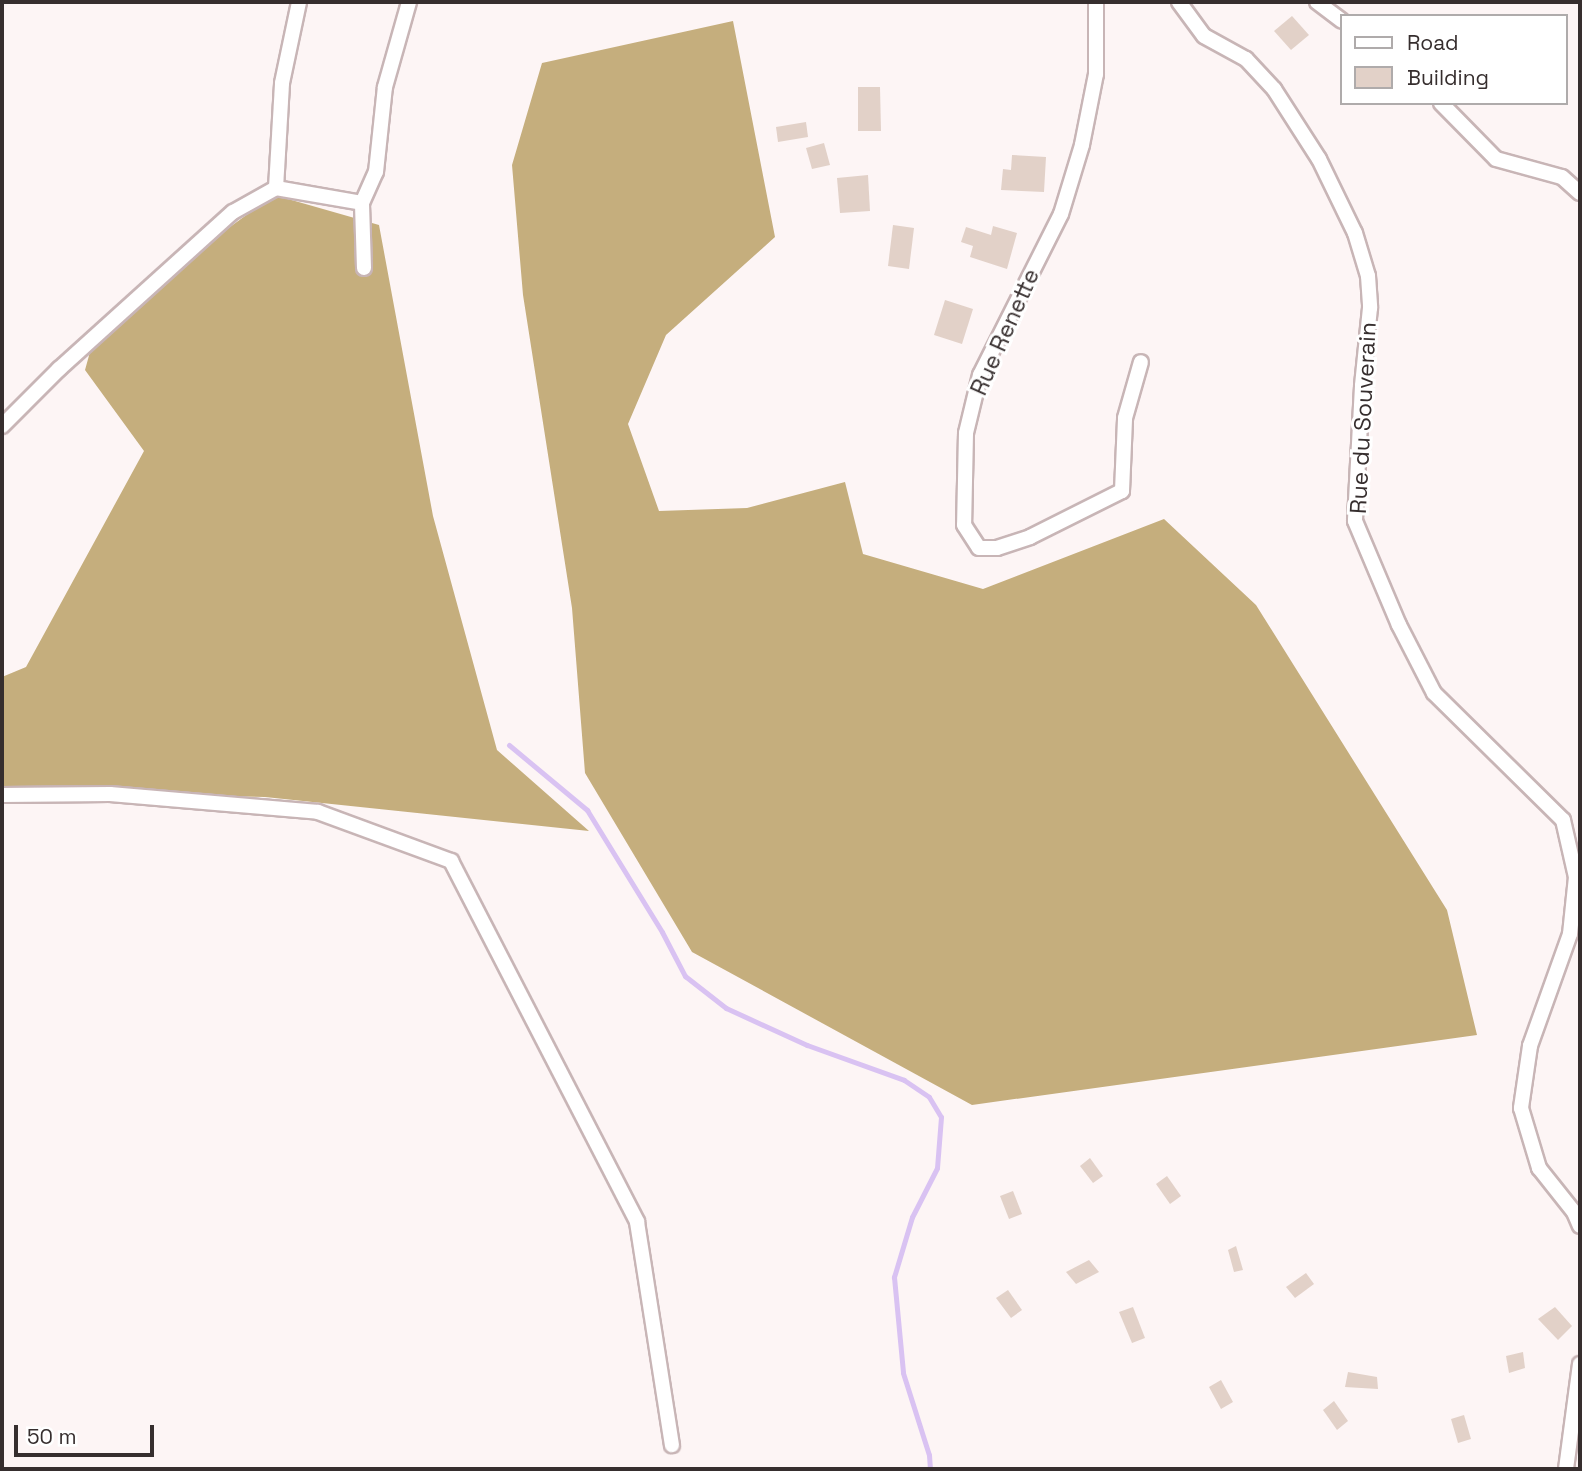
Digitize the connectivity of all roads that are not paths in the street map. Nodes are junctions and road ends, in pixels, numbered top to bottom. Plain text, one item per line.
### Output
1 (299, 2) edge
2 (409, 2) edge
3 (1096, 2) edge
4 (1179, 2) edge
5 (1317, 2) edge
6 (1340, 19) edge
7 (1443, 105) edge
8 (1562, 177) junction
9 (1580, 183) edge
10 (275, 188) junction
11 (1580, 193) edge
12 (362, 203) junction
13 (364, 268) dead end
14 (1141, 362) dead end
15 (2, 426) edge
16 (2, 795) edge
17 (1580, 1226) edge
18 (1580, 1364) edge
19 (673, 1445) dead end
20 (1566, 1469) edge

1 - 10 street
2 - 12 street
3 - 14 street, Rue Renette
4 - 17 street, Rue du Souverain
5 - 6 street
7 - 8 street
8 - 9 street
8 - 11 street
10 - 12 street
10 - 15 street
12 - 13 street
16 - 19 street
18 - 20 street

